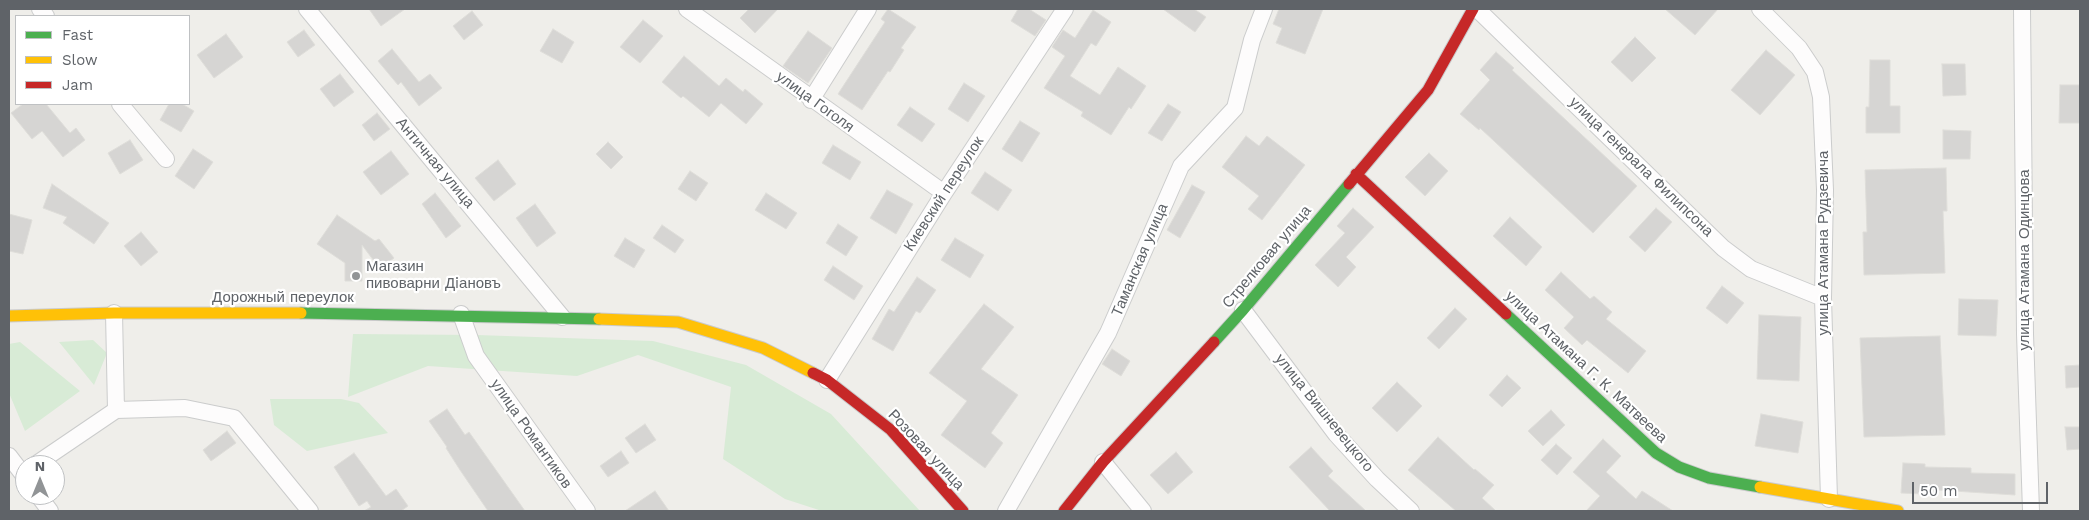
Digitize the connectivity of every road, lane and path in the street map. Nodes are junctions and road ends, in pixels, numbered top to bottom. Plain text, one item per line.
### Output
1 (307, 9) edge
2 (687, 9) edge
3 (868, 9) edge
4 (1065, 9) edge
5 (1264, 9) edge
6 (1473, 9) edge
7 (1478, 9) edge
8 (1760, 9) edge
9 (2022, 9) edge
10 (812, 100) junction
11 (121, 105) edge
12 (166, 159) dead end
13 (1356, 174) junction
14 (944, 193) junction
15 (1823, 298) junction
16 (1243, 310) junction
17 (114, 313) junction
18 (461, 314) junction
19 (9, 316) edge
20 (562, 317) junction
21 (678, 322) joint
22 (827, 380) junction
23 (116, 410) junction
24 (51, 455) edge
25 (1103, 462) junction
26 (1829, 499) junction
27 (310, 511) edge
28 (587, 511) edge
29 (963, 511) edge
30 (1006, 511) edge
31 (1064, 511) edge
32 (1143, 511) edge
33 (1411, 511) edge
34 (1898, 511) edge
35 (2031, 511) edge

1 - 20 street, Античная улица
2 - 10 street, улица Гоголя
3 - 10 street
4 - 14 street, Киевский переулок
5 - 30 street, Таманская улица
6 - 13 street, Стрелковая улица
7 - 15 street, улица генерала Филипсона
8 - 15 street, улица Атамана Рудзевича
9 - 35 street, улица Атамана Одинцова
10 - 14 street, улица Гоголя
11 - 12 street
13 - 16 street, Стрелковая улица
13 - 26 street, улица Атамана Г. К. Матвеева
14 - 22 street, Киевский переулок
15 - 26 street, улица Атамана Рудзевича
16 - 25 street, Стрелковая улица
16 - 33 street, улица Вишневецкого
17 - 18 street, Дорожный переулок
17 - 19 street, Дорожный переулок
17 - 23 street
18 - 20 street, Дорожный переулок
18 - 28 street, улица Романтиков
20 - 21 street, Дорожный переулок
21 - 22 street, Розовая улица
22 - 29 street, Розовая улица
23 - 24 street
23 - 27 street
25 - 31 street, Стрелковая улица
25 - 32 street
26 - 34 street, улица Атамана Г. К. Матвеева

